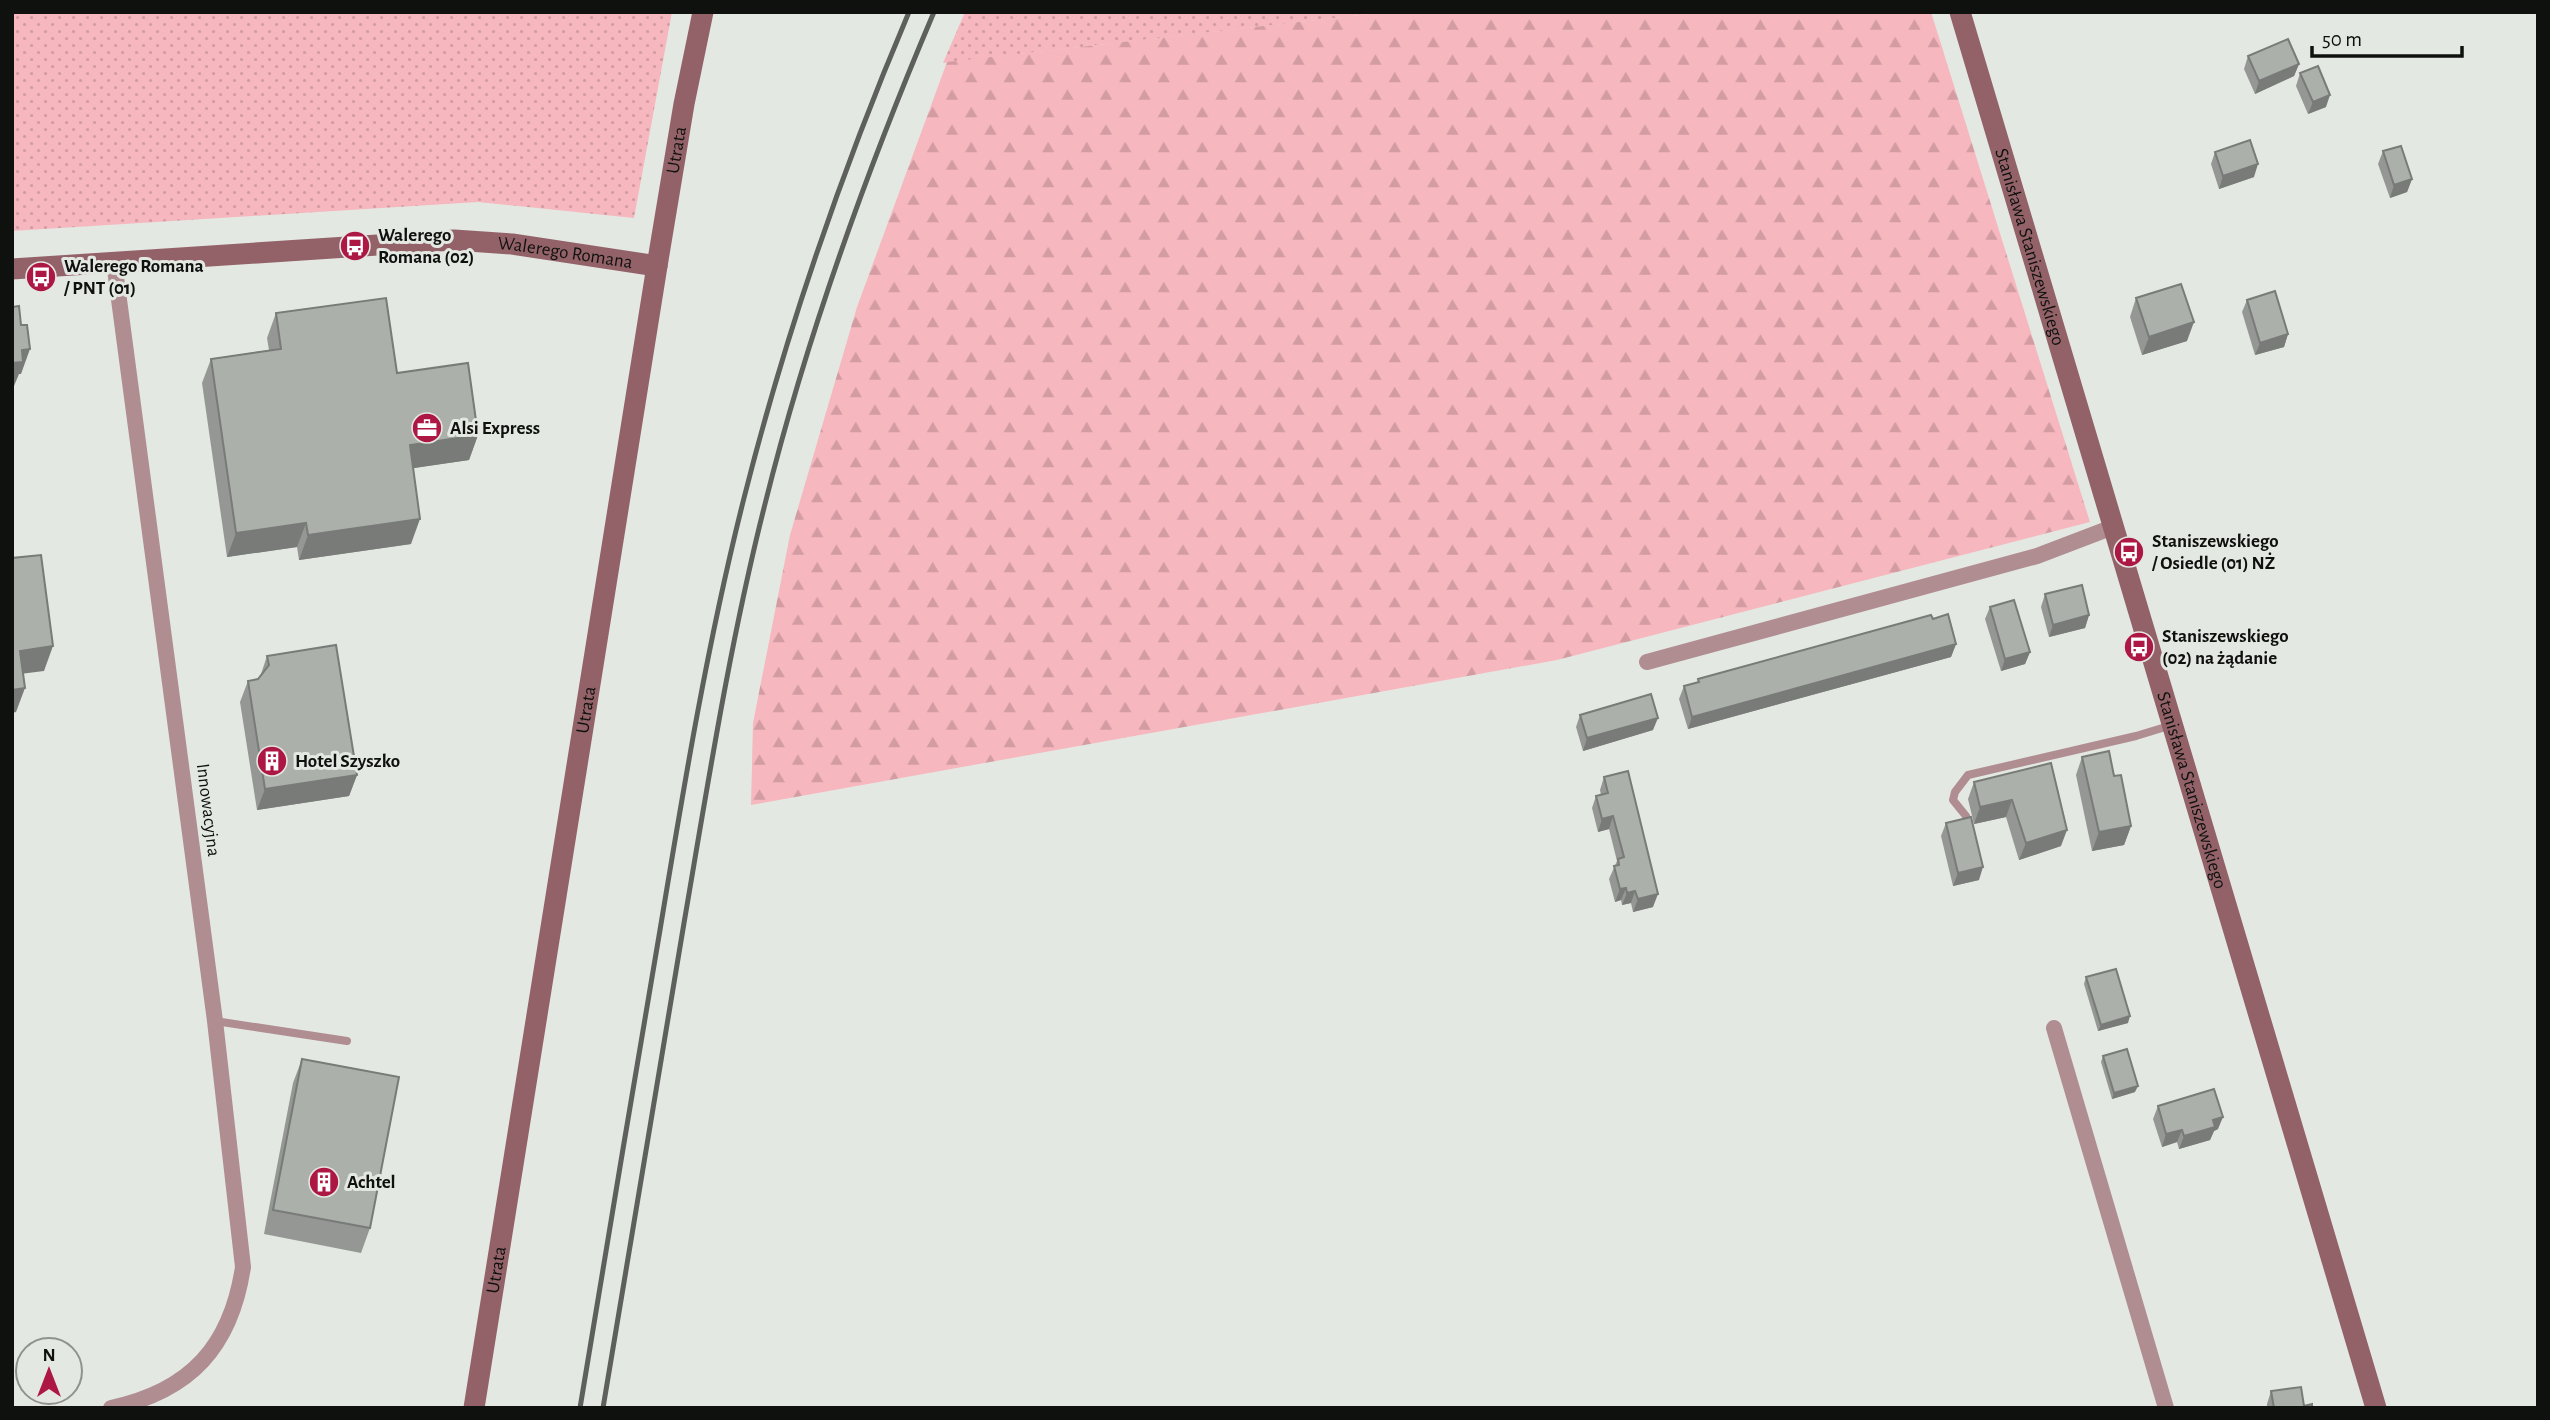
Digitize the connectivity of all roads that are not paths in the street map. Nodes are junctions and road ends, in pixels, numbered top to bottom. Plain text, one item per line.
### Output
1 (703, 12) edge
2 (1959, 12) edge
3 (114, 262) junction
4 (657, 267) junction
5 (12, 269) edge
6 (2113, 527) junction
7 (1647, 662) dead end
8 (2172, 725) junction
9 (1966, 816) edge
10 (215, 1021) junction
11 (2054, 1028) dead end
12 (347, 1041) dead end
13 (111, 1408) edge
14 (474, 1408) edge
15 (2166, 1408) edge
16 (2376, 1408) edge

1 - 4 street, Utrata
2 - 6 street, Stanisława Staniszewskiego
3 - 4 street, Walerego Romana
3 - 5 street, Walerego Romana
3 - 10 street, Innowacyjna
4 - 14 street, Utrata
6 - 7 street
6 - 8 street, Stanisława Staniszewskiego
8 - 9 lane
8 - 16 street, Stanisława Staniszewskiego
10 - 12 lane
10 - 13 street, Innowacyjna
11 - 15 street

